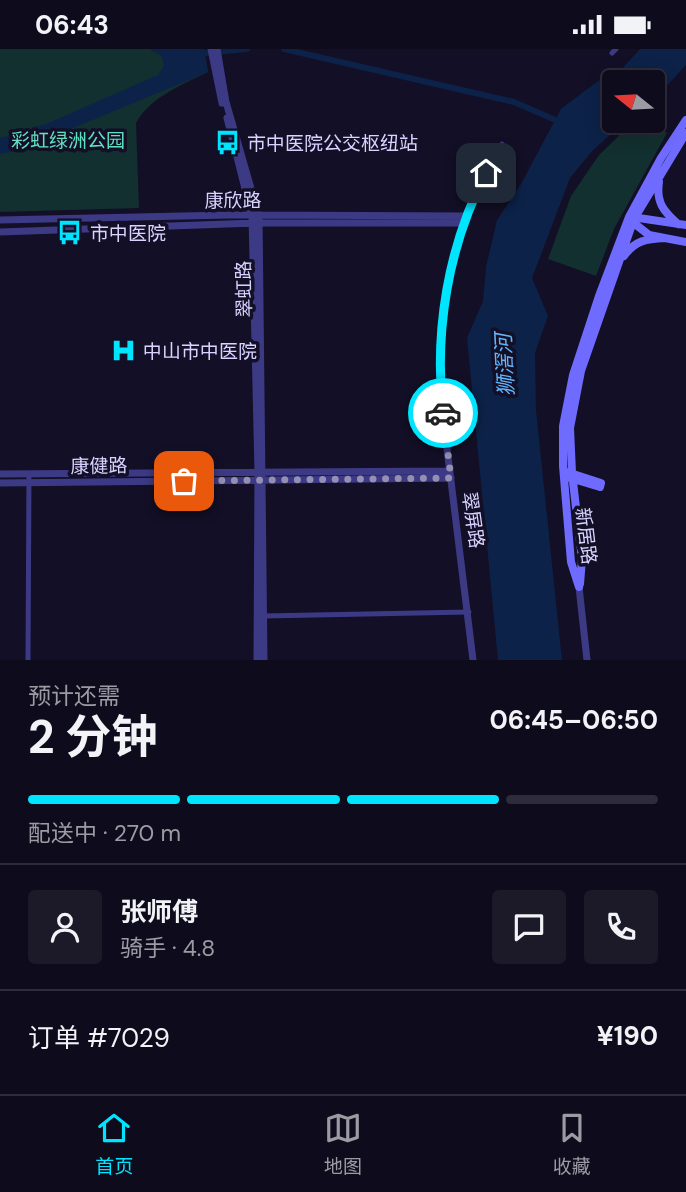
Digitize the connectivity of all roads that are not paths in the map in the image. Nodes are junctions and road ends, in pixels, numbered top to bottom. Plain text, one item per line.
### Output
1 (211, 49) edge
2 (217, 49) edge
3 (217, 71) junction
4 (686, 120) edge
5 (686, 133) edge
6 (502, 144) dead end
7 (662, 173) junction
8 (255, 219) junction
9 (465, 219) junction
10 (632, 219) junction
11 (0, 220) edge
12 (679, 224) edge
13 (0, 232) edge
14 (669, 239) junction
15 (686, 242) edge
16 (614, 274) junction
17 (0, 474) edge
18 (29, 474) junction
19 (451, 475) junction
20 (568, 475) junction
21 (261, 476) junction
22 (0, 483) edge
23 (28, 483) junction
24 (579, 587) joint
25 (469, 612) junction
26 (263, 616) junction
27 (28, 660) edge
28 (257, 660) edge
29 (264, 660) edge
30 (473, 660) edge
31 (587, 660) edge

1 - 3 street, 翠虹路
2 - 3 street, 翠虹路
3 - 8 street, 翠虹路
4 - 10 main road, 新居路
5 - 7 main road, 新居路
6 - 9 street, 翠屏路
7 - 10 main road, 新居路
7 - 12 main road
8 - 9 street, 康欣路
8 - 11 street, 康欣路
8 - 13 street, 康欣路
8 - 21 street, 翠虹路
9 - 19 street, 翠屏路
10 - 12 main road
10 - 14 main road
10 - 16 main road, 新居路
10 - 20 main road, 新居路
12 - 14 main road
14 - 15 main road
14 - 16 main road
16 - 20 main road, 新居路
17 - 18 street, 康健路
18 - 21 street, 康健路
18 - 23 street
19 - 21 street, 康健路
19 - 25 street, 翠屏路
20 - 24 main road, 新居路
21 - 23 street, 康健路
21 - 26 street, 翠虹路
21 - 28 street, 翠虹路
22 - 23 street, 康健路
23 - 27 street
24 - 31 street
25 - 26 street
25 - 30 street, 翠屏路
26 - 29 street, 翠虹路

